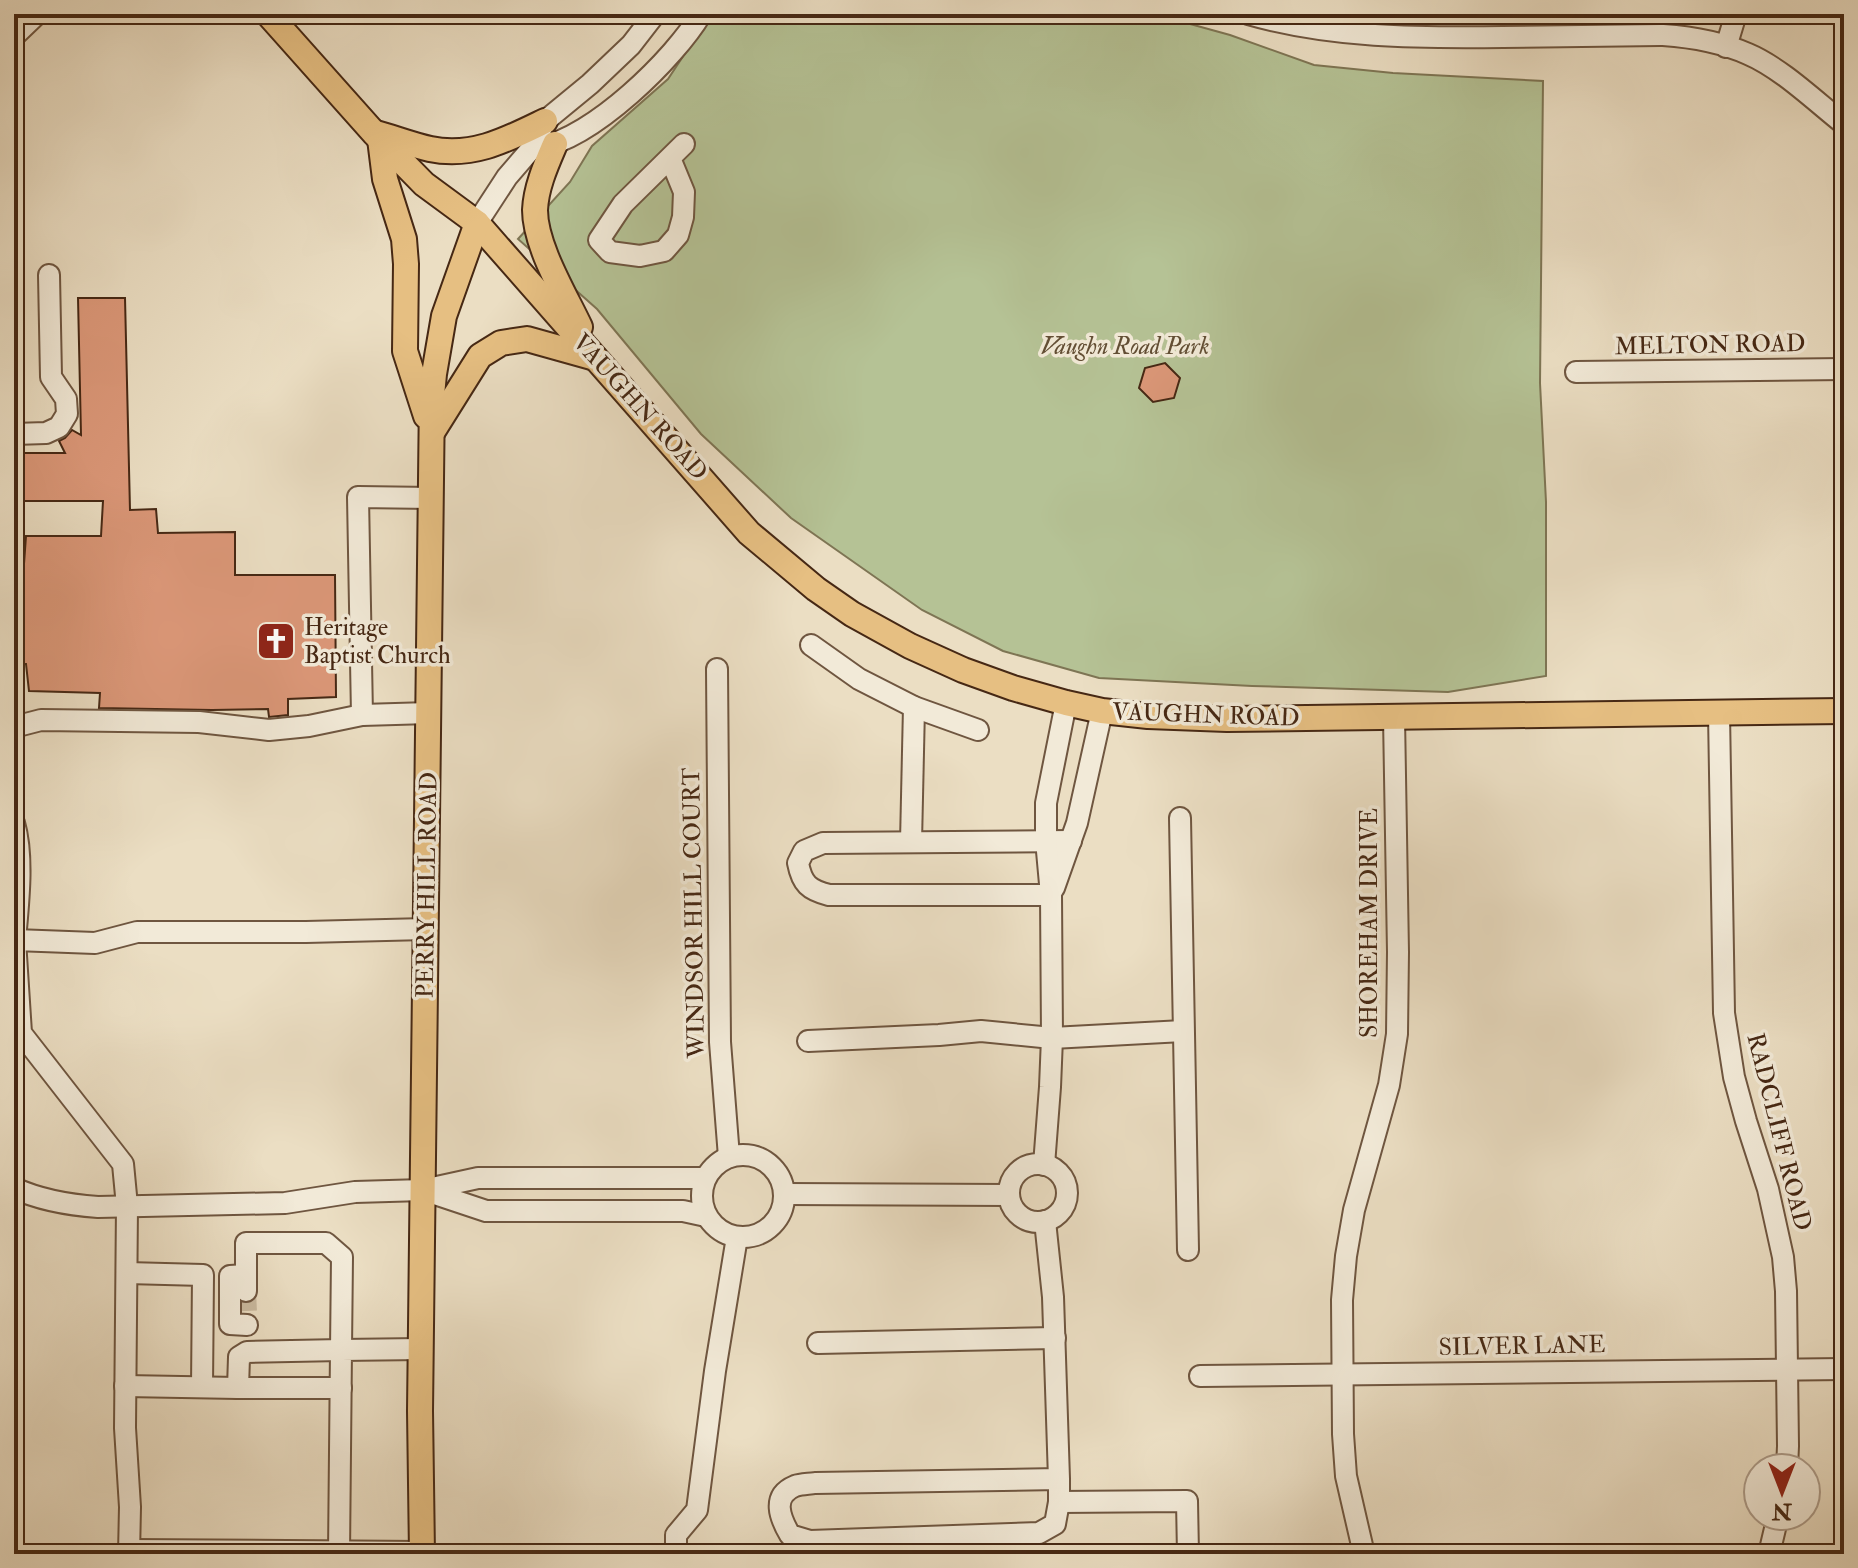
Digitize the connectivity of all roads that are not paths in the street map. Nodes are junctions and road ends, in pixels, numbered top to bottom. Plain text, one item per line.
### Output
1 (37, 14) edge
2 (268, 14) edge
3 (655, 14) edge
4 (701, 14) edge
5 (1248, 14) edge
6 (1736, 14) edge
7 (14, 36) edge
8 (631, 45) junction
9 (1726, 47) junction
10 (658, 66) junction
11 (545, 121) junction
12 (1844, 124) edge
13 (377, 136) junction
14 (544, 146) junction
15 (677, 151) joint
16 (477, 223) junction
17 (49, 275) dead end
18 (594, 357) junction
19 (1844, 369) edge
20 (1576, 372) dead end
21 (432, 433) junction
22 (15, 434) edge
23 (432, 498) junction
24 (811, 645) dead end
25 (717, 669) dead end
26 (1066, 703) junction
27 (914, 707) junction
28 (1102, 711) junction
29 (1844, 711) edge
30 (429, 713) junction
31 (1719, 713) junction
32 (362, 715) junction
33 (1394, 717) junction
34 (14, 727) edge
35 (978, 730) dead end
36 (1180, 818) dead end
37 (14, 823) edge
38 (1046, 840) junction
39 (1071, 841) junction
40 (911, 842) junction
41 (1051, 895) junction
42 (426, 929) junction
43 (15, 940) edge
44 (1183, 1031) junction
45 (1052, 1038) junction
46 (808, 1041) dead end
47 (729, 1157) junction
48 (1044, 1165) junction
49 (590, 1177) junction
50 (705, 1178) junction
51 (14, 1188) edge
52 (423, 1190) junction
53 (785, 1194) junction
54 (1009, 1195) junction
55 (127, 1206) junction
56 (589, 1212) junction
57 (706, 1216) junction
58 (1045, 1221) junction
59 (737, 1237) junction
60 (1188, 1250) dead end
61 (127, 1273) junction
62 (1055, 1338) junction
63 (818, 1343) dead end
64 (421, 1349) junction
65 (341, 1350) junction
66 (247, 1352) junction
67 (1787, 1369) junction
68 (1844, 1369) edge
69 (1343, 1374) junction
70 (1200, 1376) dead end
71 (125, 1386) junction
72 (202, 1387) junction
73 (238, 1388) junction
74 (341, 1388) junction
75 (1787, 1452) edge
76 (1059, 1479) junction
77 (1059, 1502) junction
78 (1774, 1532) edge
79 (676, 1544) edge
80 (1004, 1545) edge
81 (129, 1552) edge
82 (339, 1552) edge
83 (422, 1553) edge
84 (1188, 1554) edge
85 (1364, 1554) edge
86 (1769, 1554) edge

1 - 7 street
2 - 13 main road, VAUGHN ROAD
3 - 8 street
4 - 10 street
5 - 9 street
6 - 9 street
8 - 10 street
8 - 11 street
9 - 12 street
10 - 14 street
11 - 13 main road
11 - 14 street
13 - 16 main road, VAUGHN ROAD
13 - 21 main road
14 - 16 street
14 - 18 main road
15 - 15 street
16 - 18 main road, VAUGHN ROAD
16 - 21 main road, PERRY HILL ROAD
17 - 22 street
18 - 21 main road
18 - 26 main road, VAUGHN ROAD
19 - 20 street, MELTON ROAD
21 - 23 main road, PERRY HILL ROAD
23 - 30 main road, PERRY HILL ROAD
23 - 32 street
24 - 27 street
25 - 47 street, WINDSOR HILL COURT
26 - 28 main road, VAUGHN ROAD
26 - 38 street
27 - 35 street
27 - 40 street
28 - 33 main road, VAUGHN ROAD
28 - 39 street
29 - 31 main road, VAUGHN ROAD
30 - 32 street
30 - 42 main road, PERRY HILL ROAD
31 - 33 main road, VAUGHN ROAD
31 - 67 street, RADCLIFF ROAD
32 - 34 street
33 - 69 street, SHOREHAM DRIVE
36 - 44 street
37 - 43 street
38 - 39 street
38 - 40 street
38 - 41 street
39 - 41 street
40 - 41 street
41 - 45 street
42 - 43 street
42 - 52 main road, PERRY HILL ROAD
43 - 55 street
44 - 45 street
44 - 60 street
45 - 46 street
45 - 48 street
47 - 50 street
47 - 53 street
48 - 54 street
48 - 58 street
49 - 50 street
49 - 52 street
49 - 56 street
50 - 57 street
51 - 55 street
52 - 55 street
52 - 56 street
52 - 64 main road, PERRY HILL ROAD
53 - 54 street
53 - 59 street
54 - 58 street
55 - 61 street
56 - 57 street
57 - 59 street
58 - 62 street
59 - 79 street
61 - 71 street
61 - 72 street
62 - 63 street
62 - 76 street
64 - 65 street
64 - 83 main road, PERRY HILL ROAD
65 - 66 street
65 - 66 street
65 - 74 street
66 - 73 street
67 - 68 street, SILVER LANE
67 - 69 street, SILVER LANE
67 - 75 street, RADCLIFF ROAD
69 - 70 street, SILVER LANE
69 - 85 street, SHOREHAM DRIVE
71 - 72 street
71 - 81 street
72 - 73 street
73 - 74 street
74 - 82 street
76 - 77 street
76 - 80 street
77 - 80 street
77 - 84 street
78 - 86 street
81 - 82 street
82 - 83 street

